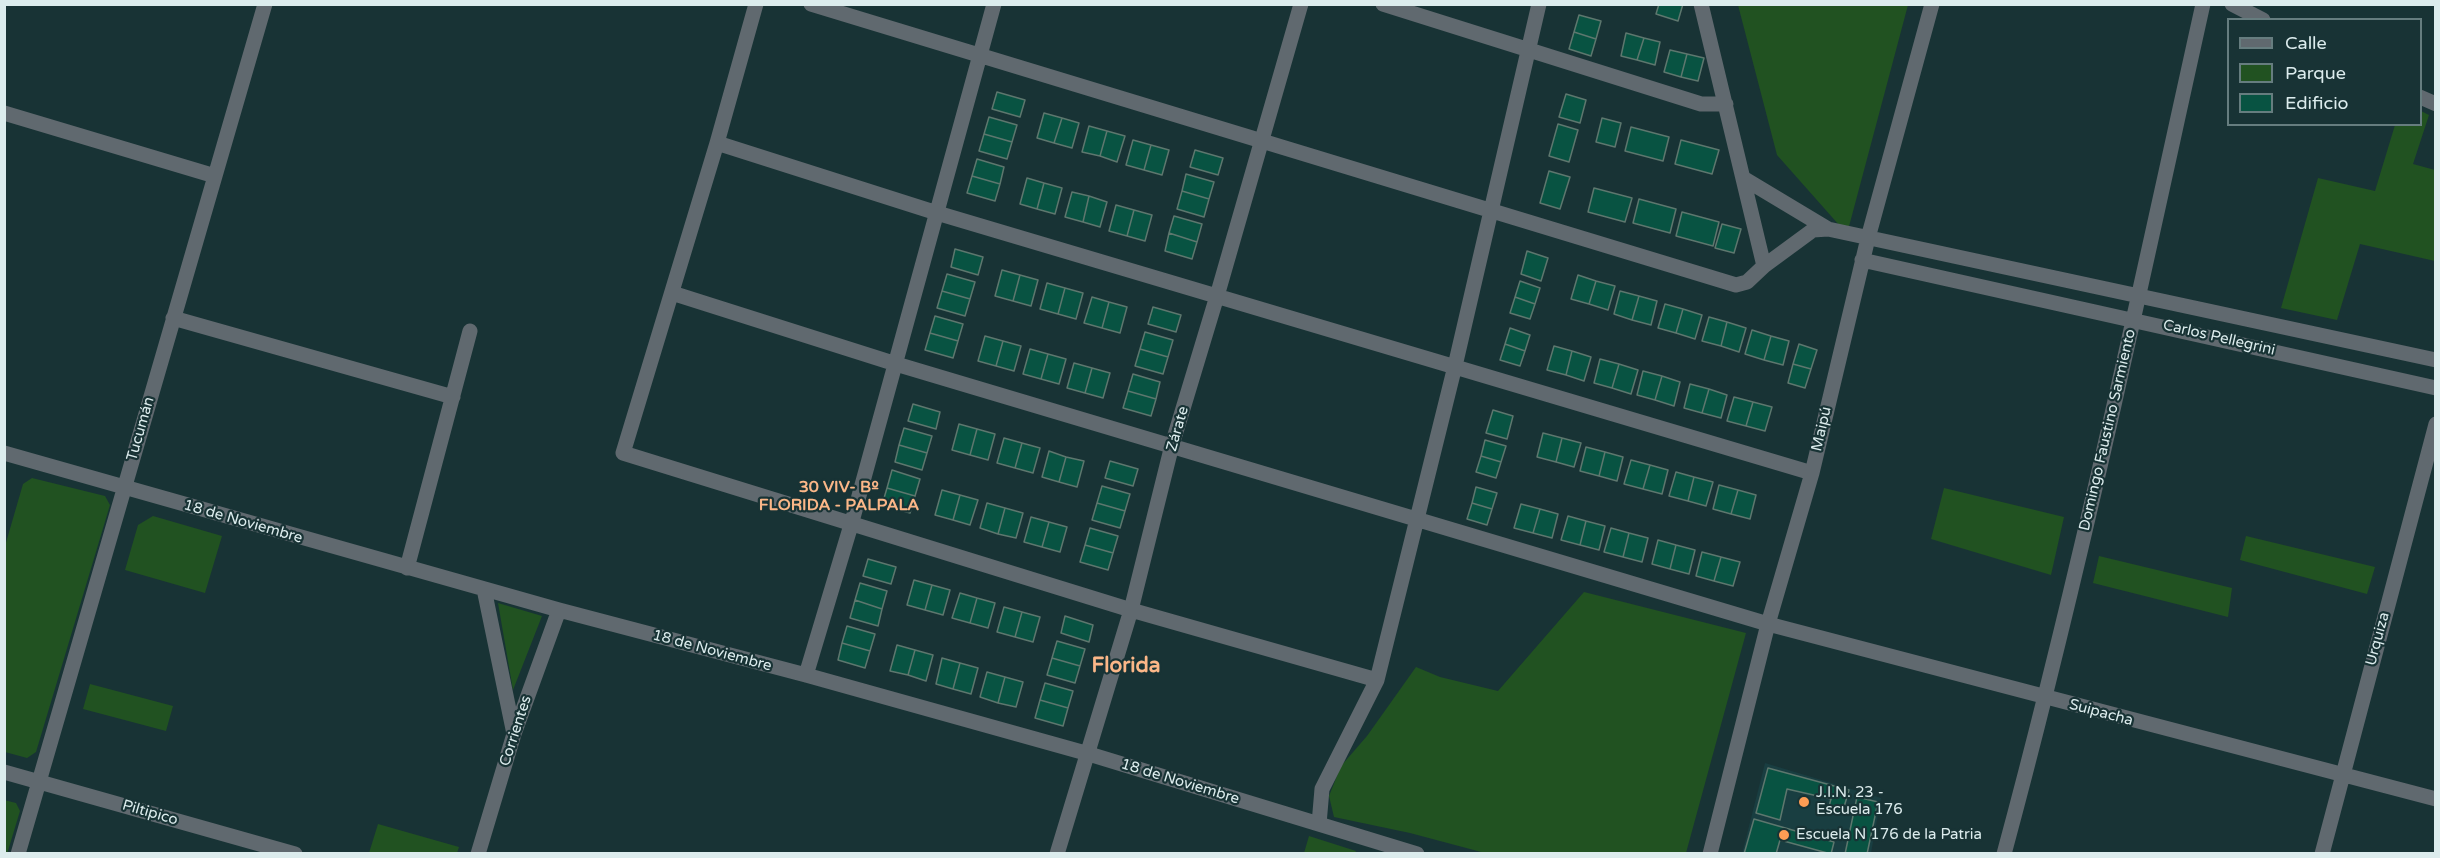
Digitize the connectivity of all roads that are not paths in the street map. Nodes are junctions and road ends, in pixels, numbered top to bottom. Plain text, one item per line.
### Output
1 (265, 4) edge
2 (756, 4) edge
3 (811, 4) edge
4 (994, 4) edge
5 (1301, 4) edge
6 (1383, 4) edge
7 (1539, 4) edge
8 (1701, 4) edge
9 (1932, 4) edge
10 (2203, 4) edge
11 (2232, 4) edge
12 (2259, 18) edge
13 (1529, 49) junction
14 (978, 57) junction
15 (2422, 97) edge
16 (1726, 104) junction
17 (2436, 104) edge
18 (4, 113) edge
19 (1261, 140) junction
20 (717, 143) junction
21 (215, 176) junction
22 (1743, 178) junction
23 (1491, 208) junction
24 (937, 213) junction
25 (1828, 230) junction
26 (1868, 238) junction
27 (1862, 260) junction
28 (1764, 266) junction
29 (672, 292) junction
30 (1217, 296) junction
31 (2138, 298) junction
32 (173, 318) junction
33 (2133, 319) junction
34 (470, 331) dead end
35 (2436, 360) edge
36 (896, 364) junction
37 (1455, 366) junction
38 (2436, 387) edge
39 (453, 397) junction
40 (2436, 424) edge
41 (1172, 445) junction
42 (4, 453) edge
43 (1812, 473) junction
44 (124, 488) junction
45 (1417, 520) junction
46 (851, 525) junction
47 (407, 568) junction
48 (484, 589) junction
49 (559, 610) junction
50 (1131, 610) junction
51 (1768, 624) junction
52 (806, 675) junction
53 (1377, 680) junction
54 (2046, 699) junction
55 (514, 734) junction
56 (1089, 754) junction
57 (4, 771) edge
58 (2342, 776) junction
59 (40, 782) junction
60 (2436, 800) edge
61 (1319, 824) junction
62 (1371, 847) edge
63 (18, 854) edge
64 (295, 854) edge
65 (478, 854) edge
66 (1058, 854) edge
67 (1418, 854) edge
68 (1710, 854) edge
69 (2004, 854) edge
70 (2322, 854) edge

1 - 21 street, Tucumán
2 - 20 street
3 - 14 street
4 - 14 street
5 - 19 street, Zárate
6 - 13 street
7 - 13 street
8 - 16 street
9 - 26 street, Maipú
10 - 31 street, Domingo Faustino Sarmiento
11 - 12 street
13 - 16 street
13 - 23 street
14 - 19 street
14 - 24 street
15 - 17 street
16 - 22 street
18 - 21 street
19 - 23 street
19 - 30 street, Zárate
20 - 24 street
20 - 29 street
21 - 32 street, Tucumán
22 - 25 street
22 - 28 street
23 - 28 street
23 - 37 street
24 - 30 street
24 - 36 street
25 - 26 street, Carlos Pellegrini
25 - 28 street
26 - 27 street, Maipú
26 - 31 street, Carlos Pellegrini
27 - 33 street, Carlos Pellegrini
27 - 43 street, Maipú
29 - 36 street, Suipacha
29 - 46 street
30 - 37 street
30 - 41 street, Zárate
31 - 33 street, Domingo Faustino Sarmiento
31 - 35 street, Carlos Pellegrini
32 - 39 street
32 - 44 street, Tucumán
33 - 38 street, Carlos Pellegrini
33 - 54 street, Domingo Faustino Sarmiento
34 - 39 street
36 - 41 street, Suipacha
36 - 46 street
37 - 43 street
37 - 45 street
39 - 47 street
40 - 58 street, Urquiza
41 - 45 street, Suipacha
41 - 50 street, Zárate
42 - 44 street, 18 de Noviembre
43 - 51 street, Maipú
44 - 47 street, 18 de Noviembre
44 - 59 street, Tucumán
45 - 51 street, Suipacha
45 - 53 street
46 - 50 street
46 - 52 street
47 - 48 street, 18 de Noviembre
48 - 49 street, 18 de Noviembre
48 - 55 street
49 - 52 street, 18 de Noviembre
49 - 55 street, Corrientes
50 - 53 street
50 - 56 street, Zárate
51 - 54 street, Suipacha
51 - 68 street, Maipú
52 - 56 street, 18 de Noviembre
53 - 61 street
54 - 58 street, Suipacha
54 - 69 street, Domingo Faustino Sarmiento
55 - 65 street, Corrientes
56 - 61 street, 18 de Noviembre
56 - 66 street, Zárate
57 - 59 street, Piltipico
58 - 60 street, Suipacha
58 - 70 street, Urquiza
59 - 63 street, Tucumán
59 - 64 street, Piltipico
61 - 62 street, 18 de Noviembre
62 - 67 street, 18 de Noviembre

